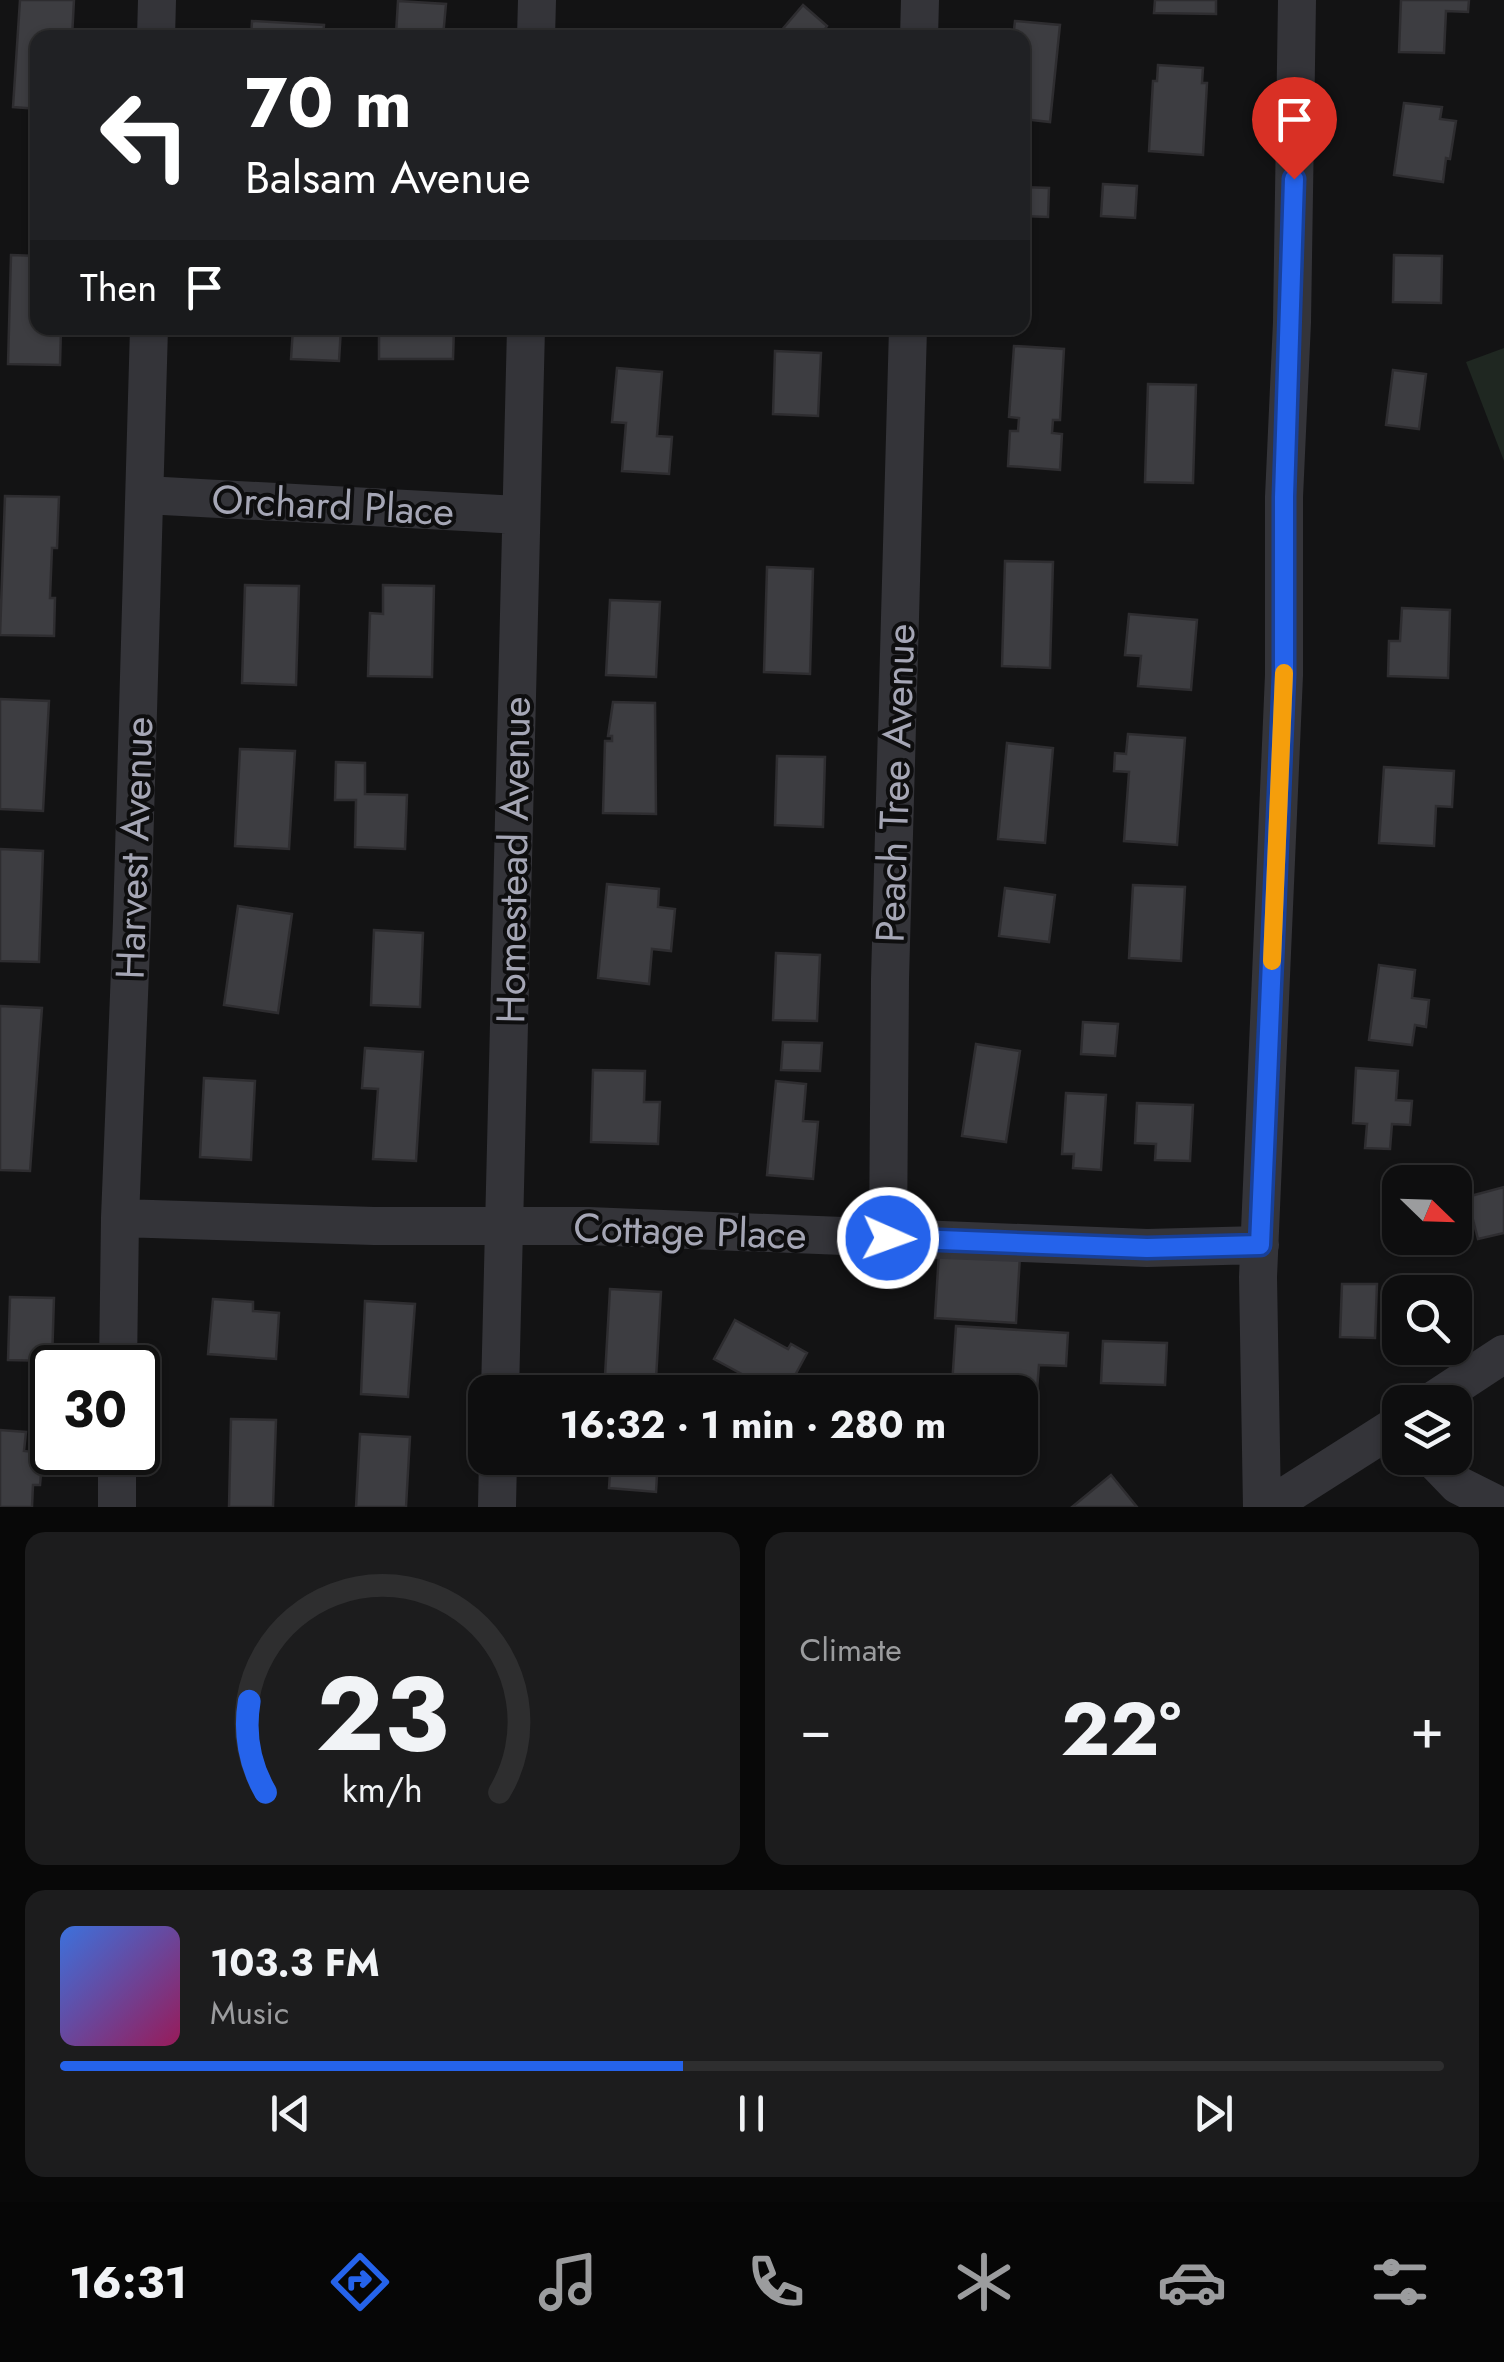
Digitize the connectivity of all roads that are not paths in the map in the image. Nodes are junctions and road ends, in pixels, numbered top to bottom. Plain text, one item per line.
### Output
1 (157, 0) edge
2 (537, 0) edge
3 (920, 0) edge
4 (1297, 0) edge
5 (156, 30) edge
6 (536, 30) edge
7 (919, 30) edge
8 (149, 335) edge
9 (526, 335) edge
10 (908, 335) edge
11 (144, 495) junction
12 (521, 515) junction
13 (120, 1218) junction
14 (505, 1227) junction
15 (888, 1238) junction
16 (1260, 1245) junction
17 (118, 1345) edge
18 (1504, 1354) edge
19 (501, 1375) edge
20 (1457, 1385) edge
21 (1382, 1434) edge
22 (117, 1475) edge
23 (498, 1475) edge
24 (1448, 1475) edge
25 (116, 1507) edge
26 (497, 1507) edge
27 (1265, 1507) edge
28 (1502, 1507) edge

1 - 5 street
2 - 6 street
3 - 7 street
4 - 16 street
8 - 11 street, Harvest Avenue
9 - 12 street, Homestead Avenue
10 - 15 street, Peach Tree Avenue
11 - 12 street, Orchard Place
11 - 13 street, Harvest Avenue
12 - 14 street, Homestead Avenue
13 - 14 street, Cottage Place
13 - 17 street, Harvest Avenue
14 - 15 street, Cottage Place
14 - 19 street, Homestead Avenue
15 - 16 street, Cottage Place
16 - 27 street
18 - 20 street
21 - 27 street
22 - 25 street
23 - 26 street
24 - 28 street

